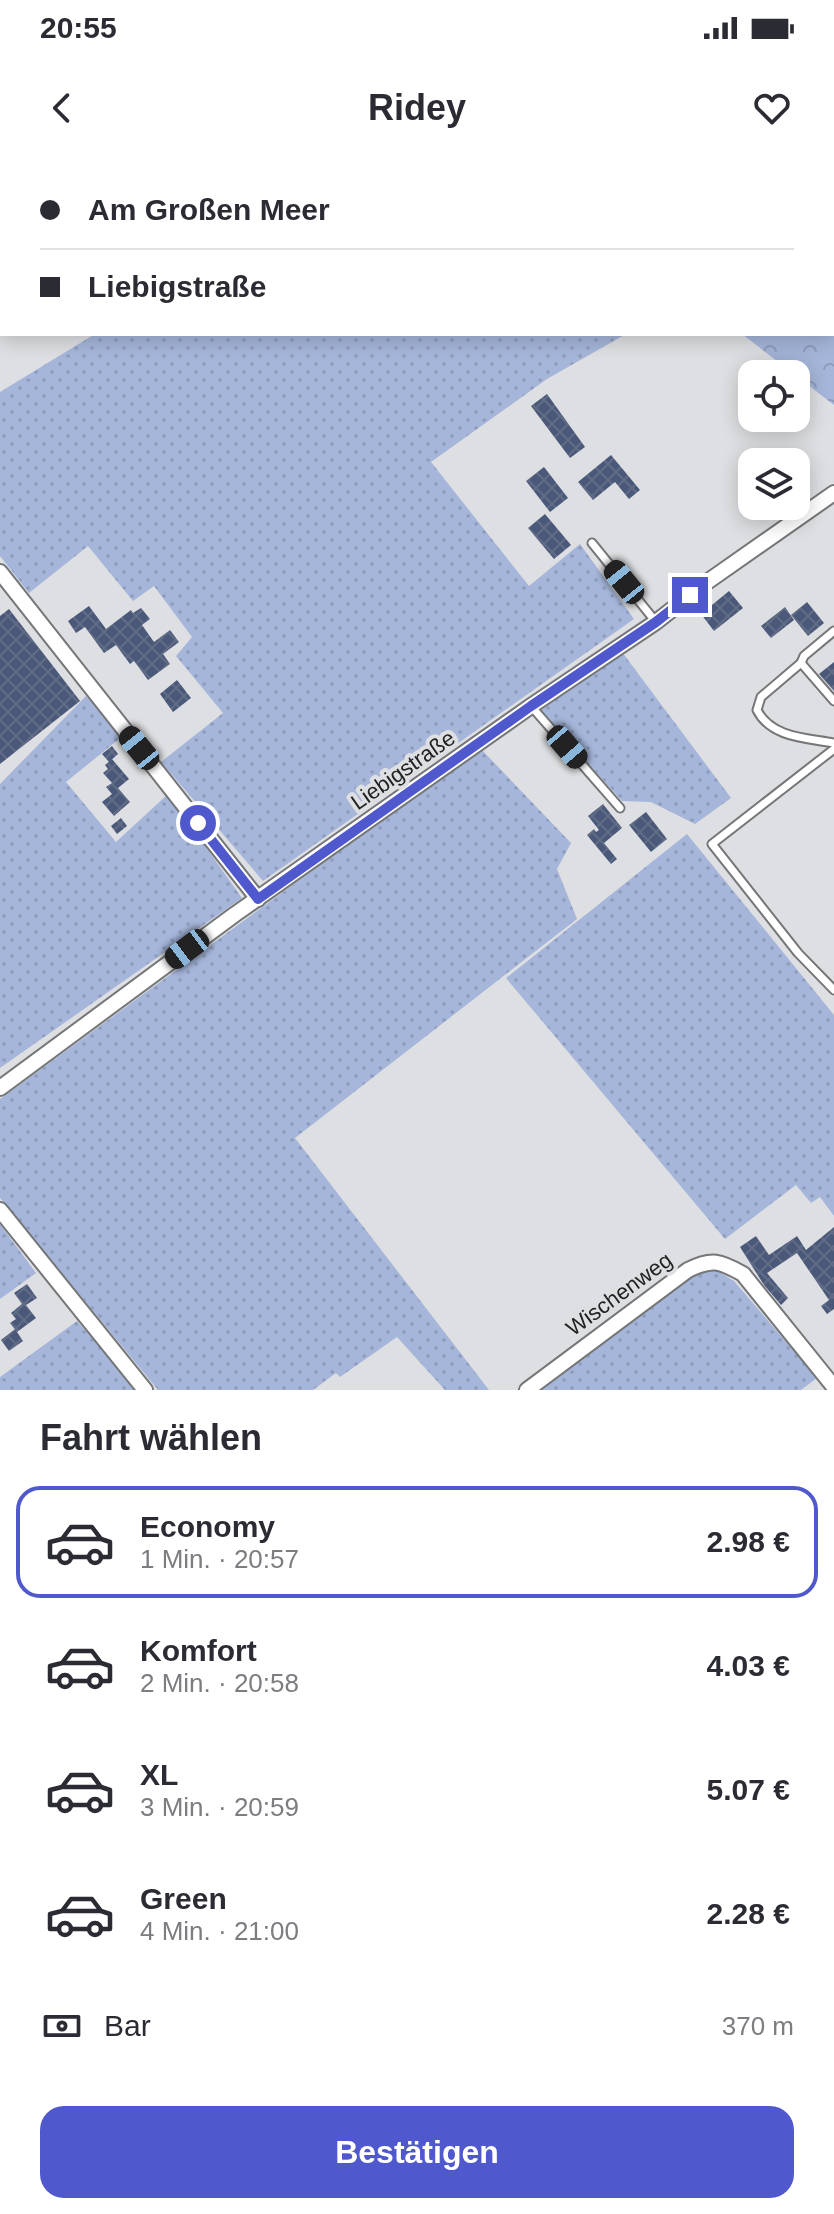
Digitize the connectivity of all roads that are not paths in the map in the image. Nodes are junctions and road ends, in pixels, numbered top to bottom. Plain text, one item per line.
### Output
1 (834, 493) edge
2 (592, 543) dead end
3 (0, 572) edge
4 (656, 622) junction
5 (834, 631) edge
6 (801, 663) junction
7 (834, 701) edge
8 (531, 706) junction
9 (834, 746) edge
10 (620, 808) dead end
11 (258, 899) junction
12 (834, 990) edge
13 (0, 1088) edge
14 (0, 1210) edge
15 (834, 1387) edge
16 (145, 1390) edge
17 (527, 1390) edge

1 - 4 street, Liebigstraße
2 - 4 lane
3 - 11 street
4 - 8 street, Liebigstraße
5 - 6 lane
6 - 7 lane
6 - 9 lane
8 - 10 lane
8 - 11 street, Liebigstraße
9 - 12 lane
11 - 13 street, Liebigstraße
14 - 16 street
15 - 17 street, Wischenweg

